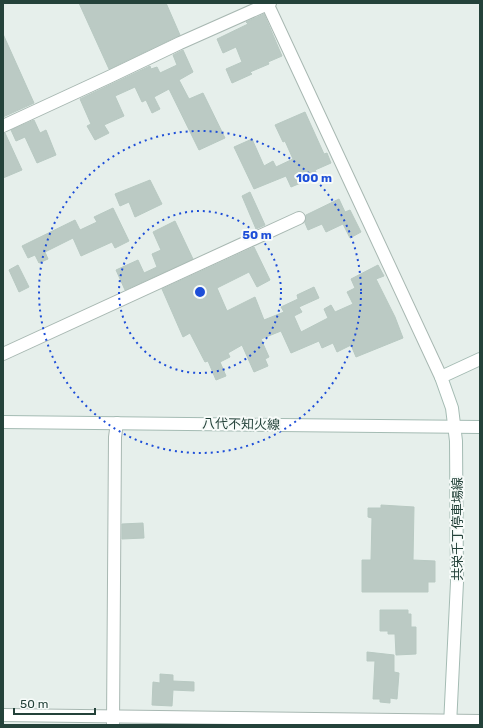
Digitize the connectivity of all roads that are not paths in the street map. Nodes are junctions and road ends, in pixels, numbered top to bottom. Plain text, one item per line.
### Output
1 (268, 3) edge
2 (3, 126) edge
3 (299, 218) dead end
4 (3, 354) edge
5 (480, 359) edge
6 (441, 377) junction
7 (3, 422) edge
8 (117, 423) junction
9 (455, 427) junction
10 (480, 427) edge
11 (3, 715) edge
12 (114, 720) edge
13 (480, 721) edge
14 (450, 723) edge

1 - 2 street
1 - 6 street, 共栄千丁停車場線
3 - 4 street
5 - 6 street
6 - 9 street, 共栄千丁停車場線
7 - 8 street, 八代不知火線
8 - 9 street, 八代不知火線
8 - 12 street
9 - 10 street, 八代不知火線
9 - 14 street, 共栄千丁停車場線
11 - 12 street
12 - 14 street
13 - 14 street

